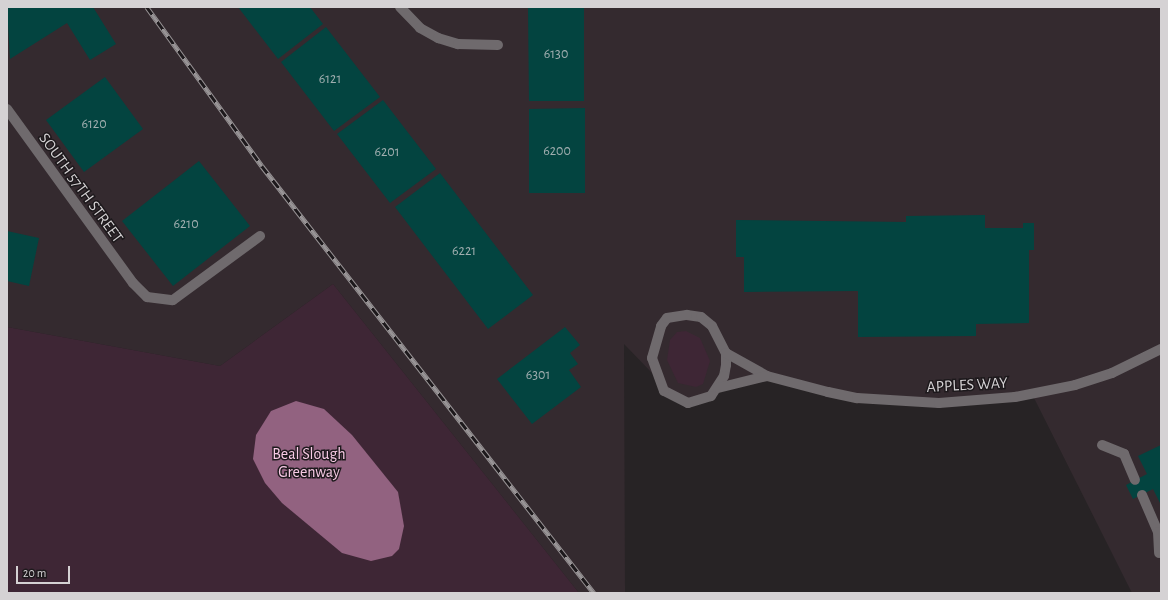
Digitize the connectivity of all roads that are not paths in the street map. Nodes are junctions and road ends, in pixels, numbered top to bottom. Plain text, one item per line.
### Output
1 (400, 7) edge
2 (498, 45) dead end
3 (7, 109) edge
4 (260, 236) dead end
5 (1161, 349) edge
6 (726, 353) junction
7 (768, 376) junction
8 (718, 388) junction
9 (1102, 445) dead end
10 (1135, 480) dead end
11 (1142, 494) dead end
12 (1159, 553) dead end

1 - 2 lane
3 - 4 lane, SOUTH 57TH STREET
5 - 7 lane, APPLES WAY
6 - 7 lane, APPLES WAY
6 - 8 lane
6 - 8 lane
7 - 8 lane, APPLES WAY
9 - 10 lane
11 - 12 lane

